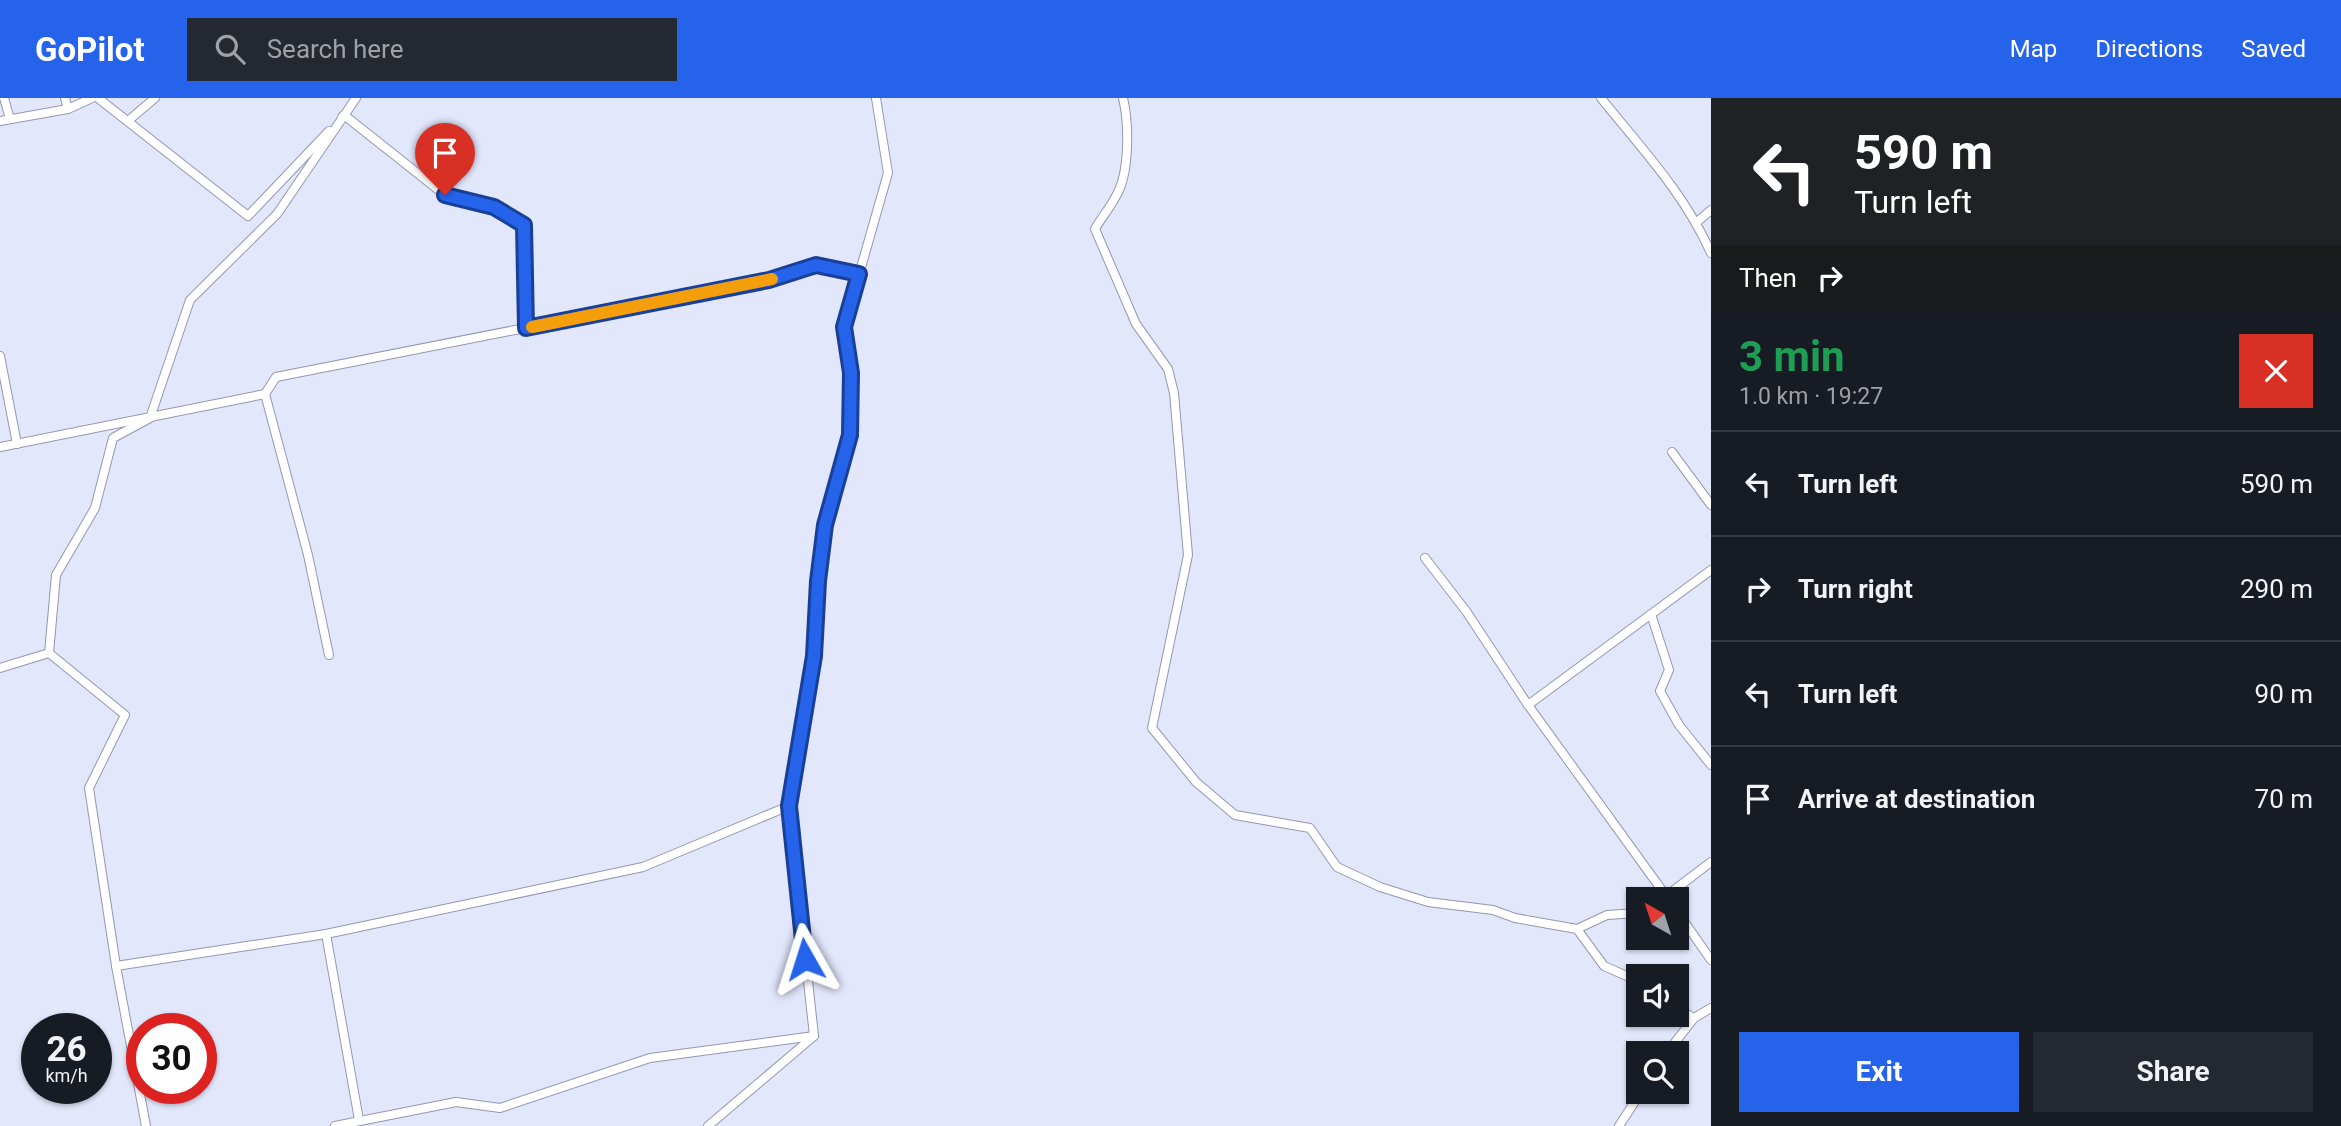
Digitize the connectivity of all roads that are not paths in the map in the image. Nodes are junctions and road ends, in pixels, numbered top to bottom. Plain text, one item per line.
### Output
1 (4, 98) edge
2 (65, 98) edge
3 (92, 98) edge
4 (98, 98) edge
5 (155, 98) edge
6 (356, 98) edge
7 (876, 98) edge
8 (1123, 98) edge
9 (1601, 98) edge
10 (68, 109) junction
11 (344, 115) junction
12 (10, 119) junction
13 (129, 120) junction
14 (0, 121) edge
15 (1711, 210) edge
16 (1697, 222) junction
17 (1711, 253) edge
18 (859, 274) junction
19 (526, 328) junction
20 (0, 356) edge
21 (265, 394) junction
22 (150, 418) junction
23 (17, 444) junction
24 (0, 447) edge
25 (1672, 452) dead end
26 (1711, 505) edge
27 (1425, 558) dead end
28 (1711, 570) edge
29 (1651, 614) junction
30 (49, 653) junction
31 (329, 655) dead end
32 (0, 668) edge
33 (1528, 705) junction
34 (1711, 765) edge
35 (789, 806) junction
36 (1711, 862) edge
37 (1657, 887) edge
38 (1679, 887) edge
39 (1626, 914) edge
40 (1577, 929) junction
41 (1689, 929) edge
42 (326, 934) junction
43 (1711, 960) edge
44 (116, 966) junction
45 (1626, 976) edge
46 (1711, 1008) edge
47 (1689, 1015) edge
48 (1694, 1018) junction
49 (814, 1036) junction
50 (1676, 1041) edge
51 (1633, 1104) edge
52 (359, 1120) junction
53 (146, 1126) edge
54 (335, 1126) edge
55 (708, 1126) edge
56 (1619, 1126) edge

1 - 12 street
2 - 10 street
3 - 10 street
4 - 13 street
5 - 13 street
6 - 11 street
7 - 18 street
8 - 40 street
9 - 16 street
10 - 12 street
11 - 13 street
11 - 19 street
11 - 22 street
12 - 14 street
15 - 16 street
16 - 17 street
18 - 19 street
18 - 35 street
19 - 21 street
20 - 23 street
21 - 22 street
21 - 31 street
22 - 23 street
22 - 30 street
23 - 24 street
25 - 26 street
27 - 33 street
28 - 29 street
29 - 33 street
29 - 34 street
30 - 32 street
30 - 44 street
33 - 37 street
35 - 42 street
35 - 49 street
36 - 38 street
39 - 40 street
40 - 45 street
41 - 43 street
42 - 44 street
42 - 52 street
44 - 53 street
46 - 48 street
47 - 48 street
48 - 50 street
49 - 52 street
49 - 55 street
51 - 56 street
52 - 54 street

